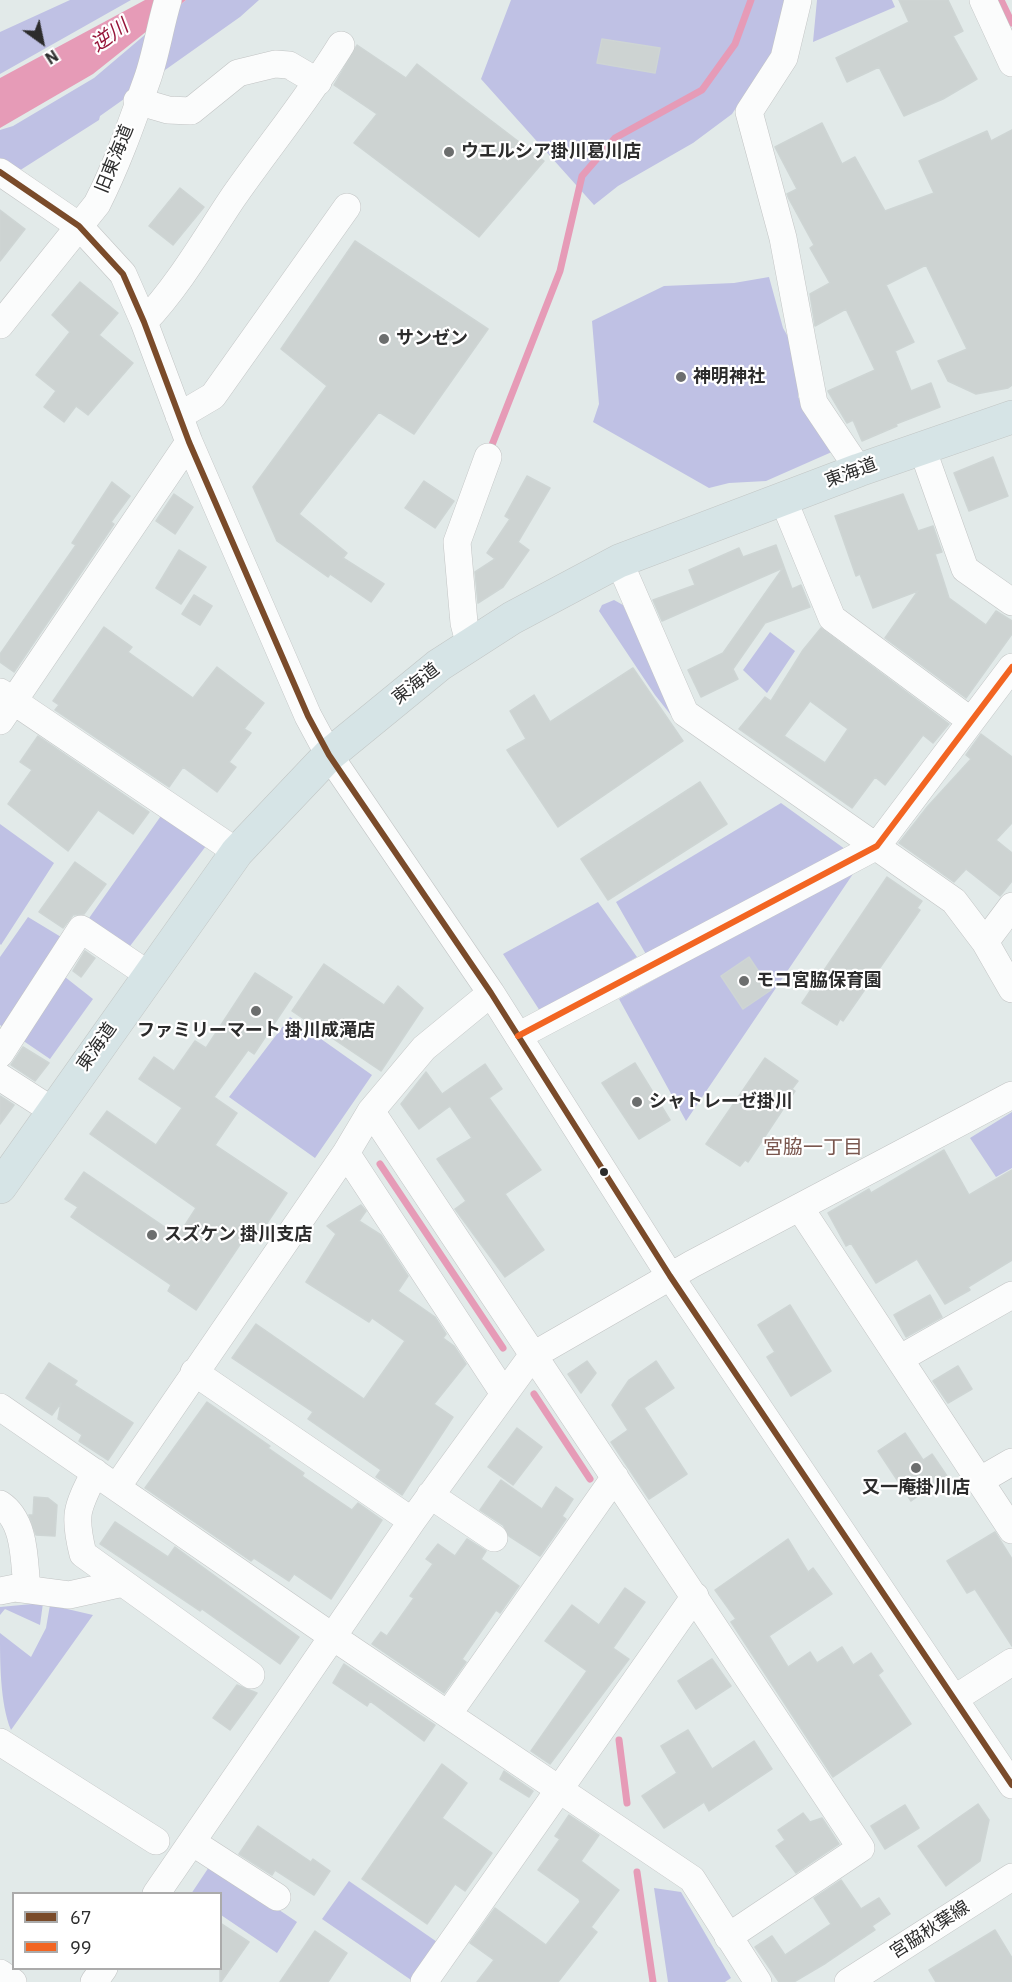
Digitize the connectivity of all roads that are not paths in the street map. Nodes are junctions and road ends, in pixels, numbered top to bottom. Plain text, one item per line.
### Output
1 (168, 0) edge
2 (798, 0) edge
3 (983, 0) edge
4 (341, 45) dead end
5 (1012, 63) edge
6 (318, 82) junction
7 (142, 91) junction
8 (6, 182) edge
9 (347, 207) dead end
10 (79, 226) junction
11 (144, 322) junction
12 (0, 325) edge
13 (179, 416) junction
14 (1012, 417) edge
15 (189, 442) junction
16 (922, 448) junction
17 (488, 457) dead end
18 (859, 470) junction
19 (783, 499) junction
20 (619, 561) junction
21 (1012, 602) edge
22 (470, 646) junction
23 (1012, 667) edge
24 (4, 704) edge
25 (971, 721) junction
26 (329, 755) junction
27 (877, 846) junction
28 (237, 852) junction
29 (1012, 906) edge
30 (985, 942) junction
31 (149, 975) junction
32 (1012, 989) edge
33 (490, 993) junction
34 (518, 1036) junction
35 (0, 1054) edge
36 (0, 1077) edge
37 (1012, 1095) edge
38 (53, 1111) junction
39 (371, 1111) junction
40 (346, 1153) junction
41 (0, 1187) edge
42 (800, 1208) junction
43 (670, 1276) junction
44 (1012, 1295) edge
45 (531, 1356) junction
46 (901, 1358) junction
47 (194, 1372) junction
48 (502, 1392) junction
49 (0, 1407) edge
50 (1012, 1462) edge
51 (95, 1472) junction
52 (615, 1477) junction
53 (979, 1481) junction
54 (117, 1487) junction
55 (430, 1495) junction
56 (0, 1504) edge
57 (412, 1521) junction
58 (1012, 1530) edge
59 (494, 1538) dead end
60 (123, 1583) junction
61 (27, 1589) junction
62 (0, 1591) edge
63 (695, 1596) junction
64 (333, 1637) junction
65 (1012, 1662) edge
66 (251, 1675) dead end
67 (954, 1699) junction
68 (449, 1713) junction
69 (0, 1742) edge
70 (1012, 1785) edge
71 (559, 1787) junction
72 (156, 1841) dead end
73 (192, 1842) junction
74 (1012, 1877) edge
75 (157, 1892) edge
76 (277, 1897) dead end
77 (728, 1936) junction
78 (424, 1982) edge
79 (758, 1982) edge
80 (848, 1982) edge

1 - 7 street, 旧東海道
2 - 18 street
3 - 5 street
4 - 6 street
6 - 7 street
6 - 11 street
7 - 10 street, 旧東海道
8 - 10 street
9 - 13 street
10 - 11 street
10 - 12 street, 旧東海道
11 - 13 street
13 - 15 street
14 - 16 main road, 東海道
15 - 24 street
15 - 26 street
16 - 18 main road, 東海道
16 - 21 street
17 - 22 street
18 - 19 main road, 東海道
19 - 20 main road, 東海道
19 - 25 street
20 - 22 main road, 東海道
20 - 27 street
22 - 26 main road, 東海道
23 - 25 street
24 - 28 street
25 - 27 street
26 - 28 main road, 東海道
26 - 33 street
27 - 30 street
27 - 34 street
28 - 31 main road, 東海道
29 - 30 street
30 - 32 street
31 - 35 street
31 - 38 main road, 東海道
33 - 34 street
33 - 39 street
34 - 43 street
36 - 38 street
37 - 42 street
38 - 41 main road, 東海道
39 - 40 street
39 - 45 street
40 - 47 street
40 - 48 street
42 - 43 street
42 - 46 street
43 - 45 street
43 - 67 street
44 - 46 street
45 - 48 street
45 - 52 street
46 - 53 street
47 - 54 street
47 - 57 street
48 - 55 street
49 - 51 street
50 - 53 street
51 - 54 street
51 - 60 street
52 - 63 street
52 - 68 street
53 - 58 street
54 - 64 street
55 - 57 street
55 - 59 street
56 - 61 street
57 - 64 street
60 - 61 street
60 - 66 street
61 - 62 street
63 - 71 street
63 - 77 street
64 - 68 street
64 - 73 street
65 - 67 street
67 - 70 street
68 - 71 street
69 - 72 street
71 - 77 street
71 - 78 street
73 - 75 street
73 - 76 street
74 - 80 street, 宮脇秋葉線
77 - 79 street

